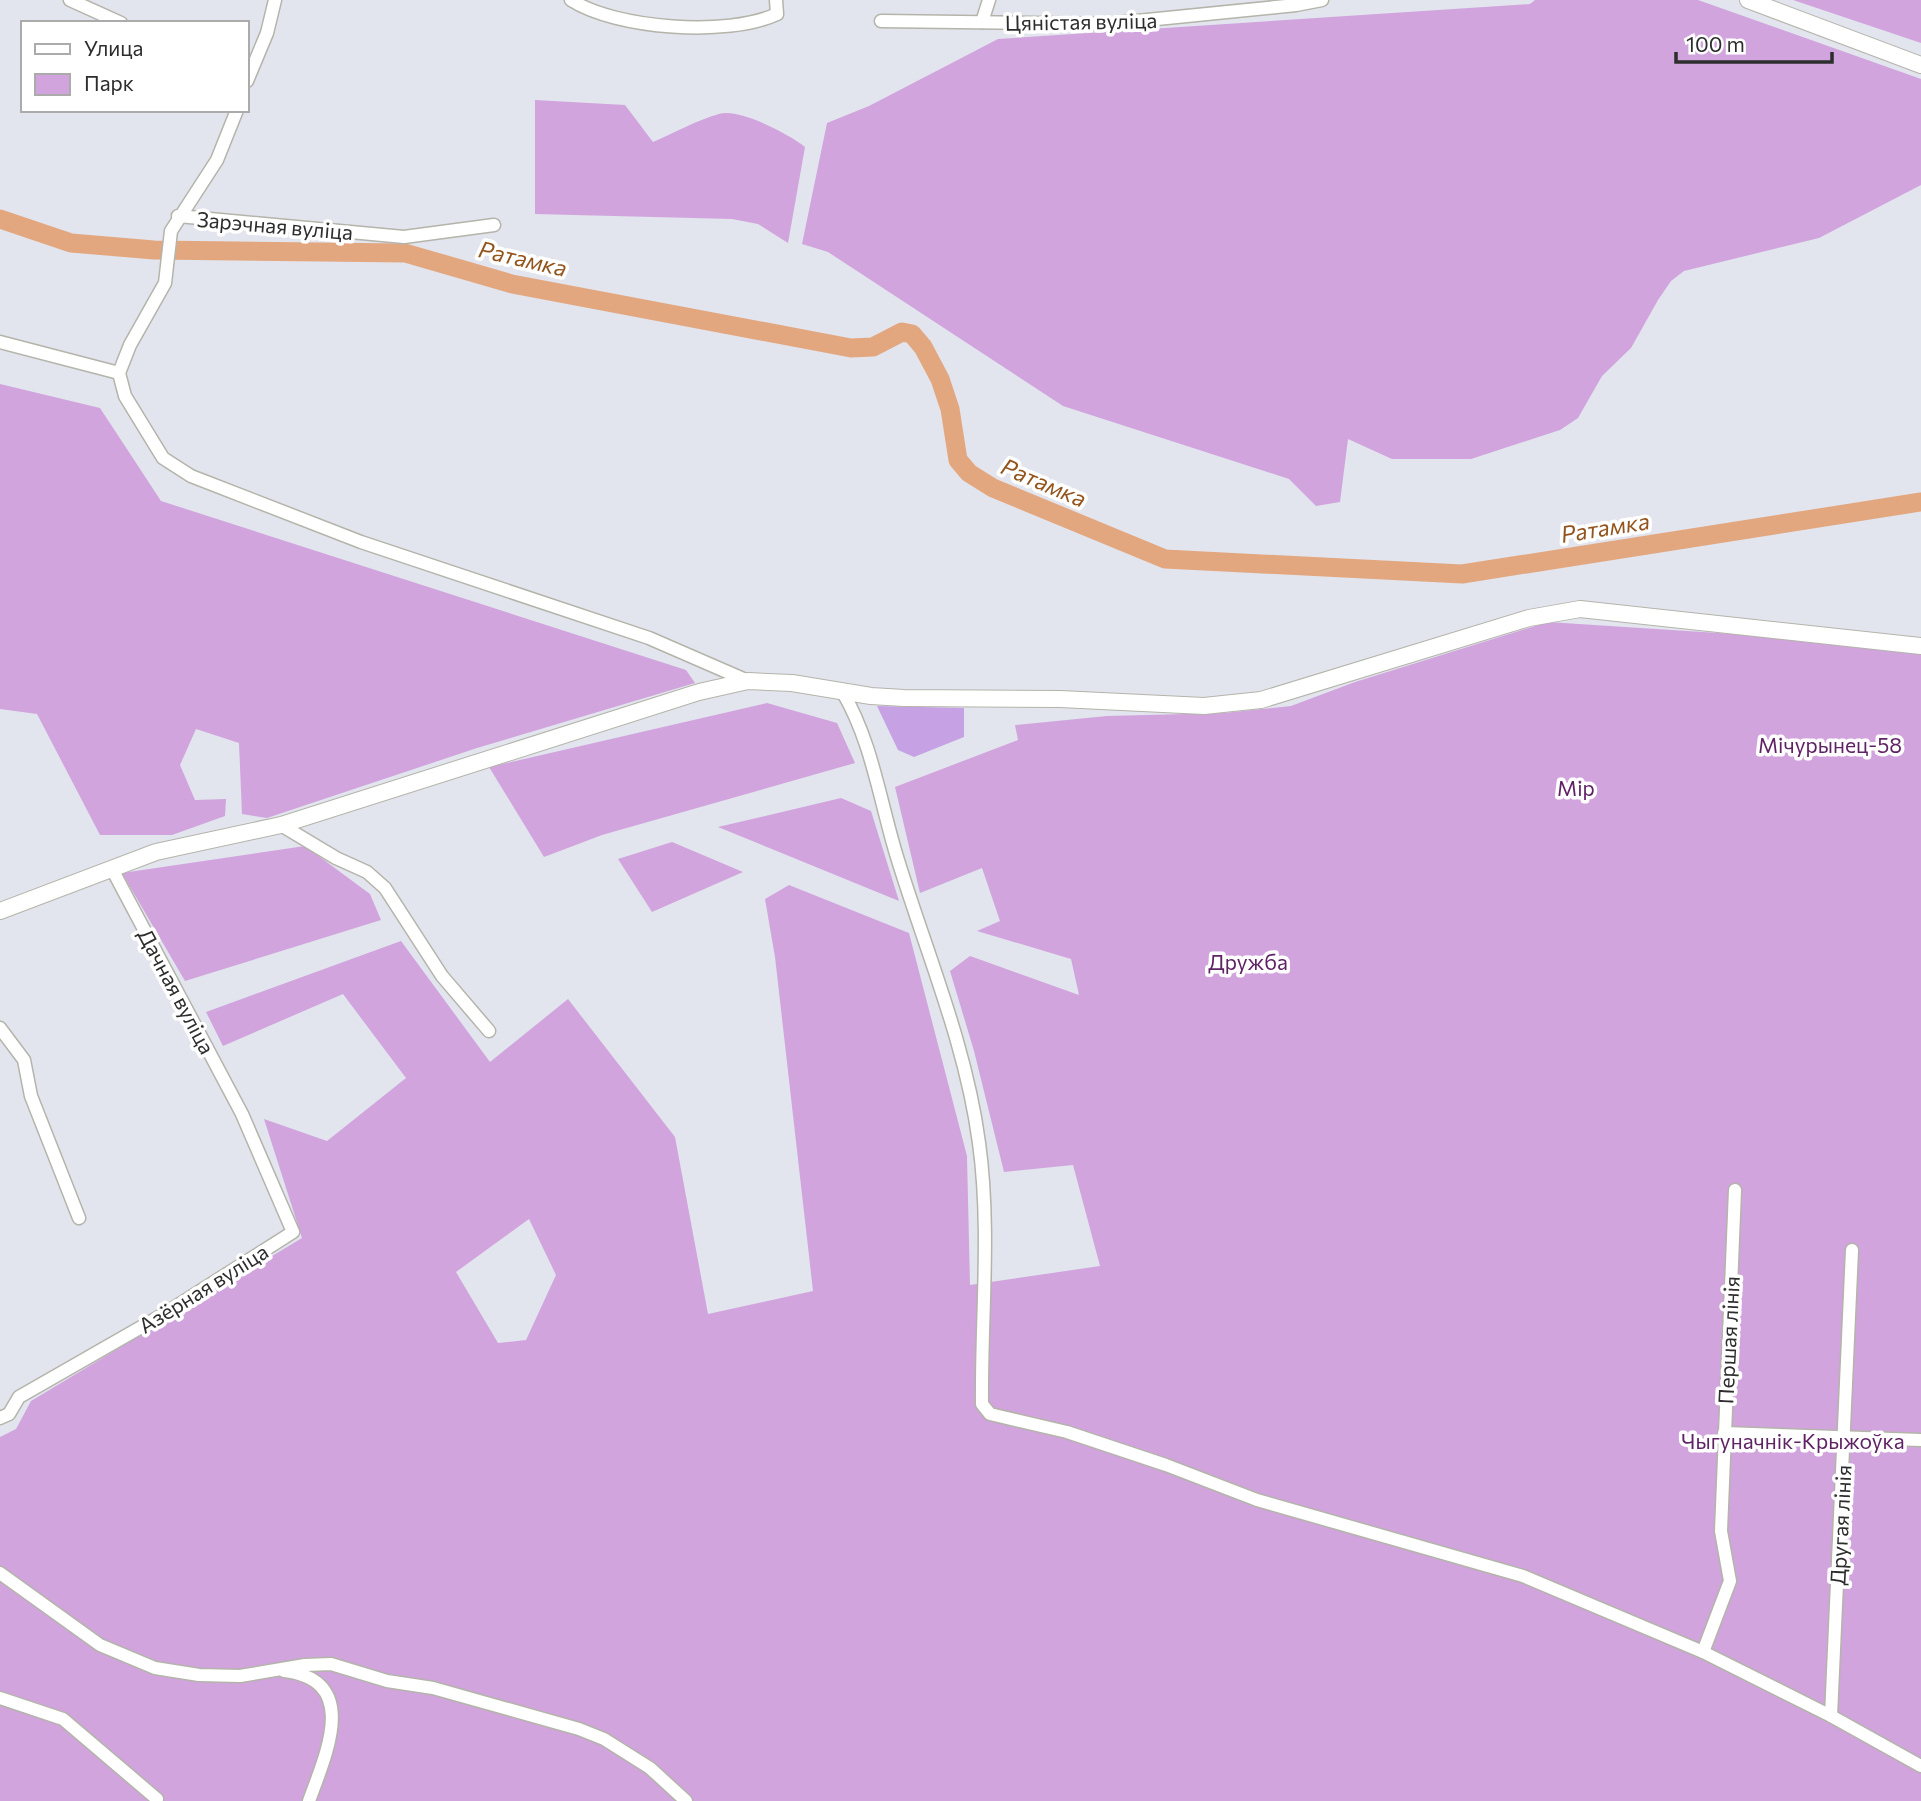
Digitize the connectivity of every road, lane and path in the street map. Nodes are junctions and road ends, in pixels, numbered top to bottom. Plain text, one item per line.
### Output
1 (70, 0) edge
2 (275, 0) edge
3 (571, 0) edge
4 (776, 0) edge
5 (989, 0) edge
6 (1322, 0) edge
7 (1755, 1) edge
8 (117, 21) edge
9 (881, 21) dead end
10 (982, 22) junction
11 (1921, 65) edge
12 (248, 74) edge
13 (236, 112) edge
14 (178, 216) junction
15 (494, 225) dead end
16 (0, 342) edge
17 (119, 373) junction
18 (1921, 646) edge
19 (748, 681) junction
20 (842, 691) junction
21 (281, 825) junction
22 (112, 869) junction
23 (0, 911) edge
24 (0, 1028) edge
25 (489, 1031) dead end
26 (242, 1114) joint
27 (1735, 1190) dead end
28 (79, 1218) dead end
29 (1852, 1250) dead end
30 (4, 1416) edge
31 (1724, 1433) junction
32 (1843, 1437) junction
33 (1921, 1440) edge
34 (0, 1573) edge
35 (1703, 1652) junction
36 (280, 1670) junction
37 (0, 1698) edge
38 (1831, 1716) junction
39 (1921, 1766) edge
40 (157, 1799) dead end
41 (309, 1801) edge
42 (686, 1801) edge

1 - 8 street
2 - 12 street
3 - 4 street
5 - 10 street
6 - 10 street, Цяністая вуліца
7 - 11 street
9 - 10 street, Цяністая вуліца
13 - 14 street, Зарэчная вуліца
14 - 15 street, Зарэчная вуліца
14 - 17 street
16 - 17 street
17 - 19 street
18 - 20 street
19 - 20 street
19 - 21 street
20 - 35 street
21 - 22 street
21 - 25 street
22 - 23 street
22 - 26 street, Дачная вуліца
24 - 28 street
26 - 30 street, Азёрная вуліца
27 - 31 street, Першая лінія
29 - 32 street, Другая лінія
31 - 32 street
31 - 35 street, Першая лінія
32 - 33 street
32 - 38 street, Другая лінія
34 - 36 street
35 - 38 street
36 - 41 street
36 - 42 street
37 - 40 street
38 - 39 street

